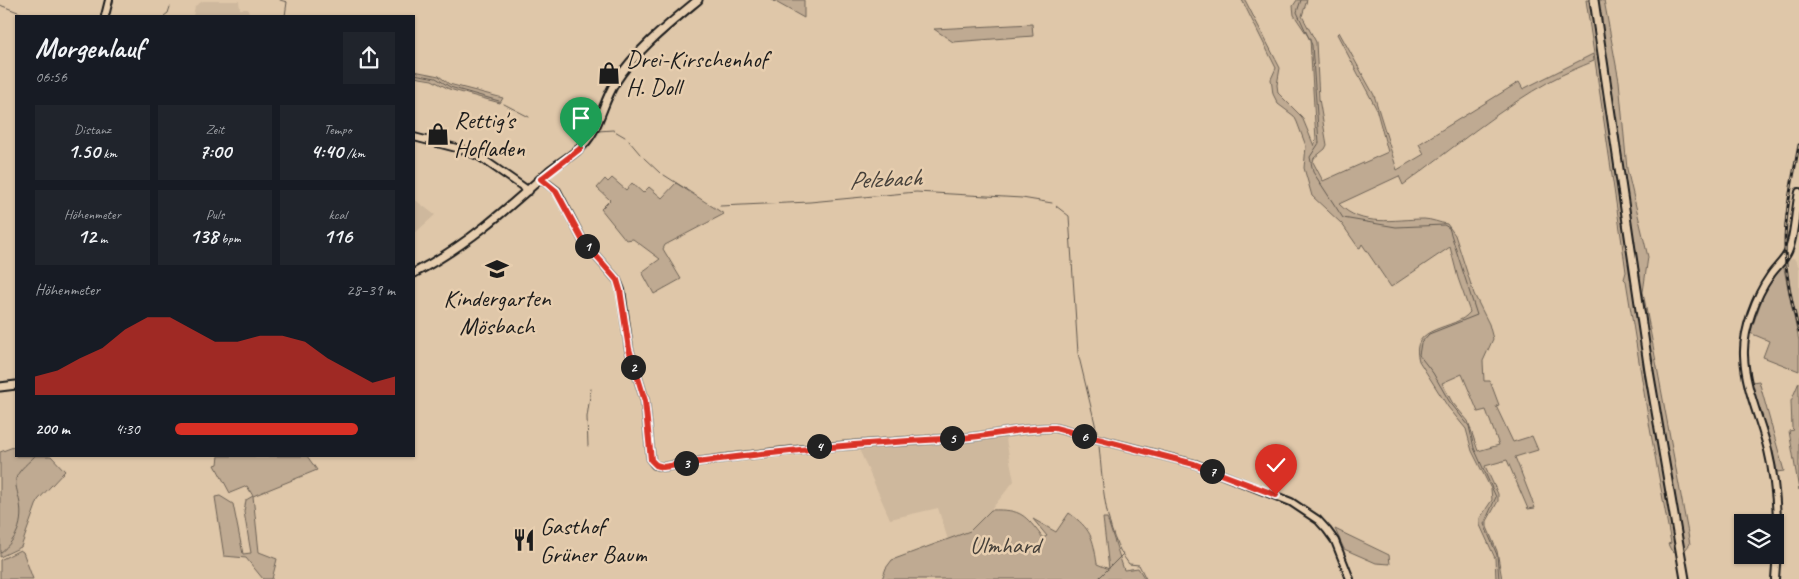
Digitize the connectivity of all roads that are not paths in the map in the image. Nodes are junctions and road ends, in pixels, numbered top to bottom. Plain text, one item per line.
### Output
1 (109, 0) edge
2 (698, 0) edge
3 (1594, 0) edge
4 (105, 15) edge
5 (415, 137) edge
6 (541, 179) junction
7 (529, 191) junction
8 (1799, 192) edge
9 (415, 272) edge
10 (15, 385) edge
11 (0, 387) edge
12 (1350, 579) edge
13 (1685, 579) edge
14 (1775, 579) edge

1 - 4 street
2 - 6 main road
3 - 13 main road
5 - 7 street
6 - 7 main road
6 - 12 street
7 - 9 main road
8 - 14 street
10 - 11 main road

